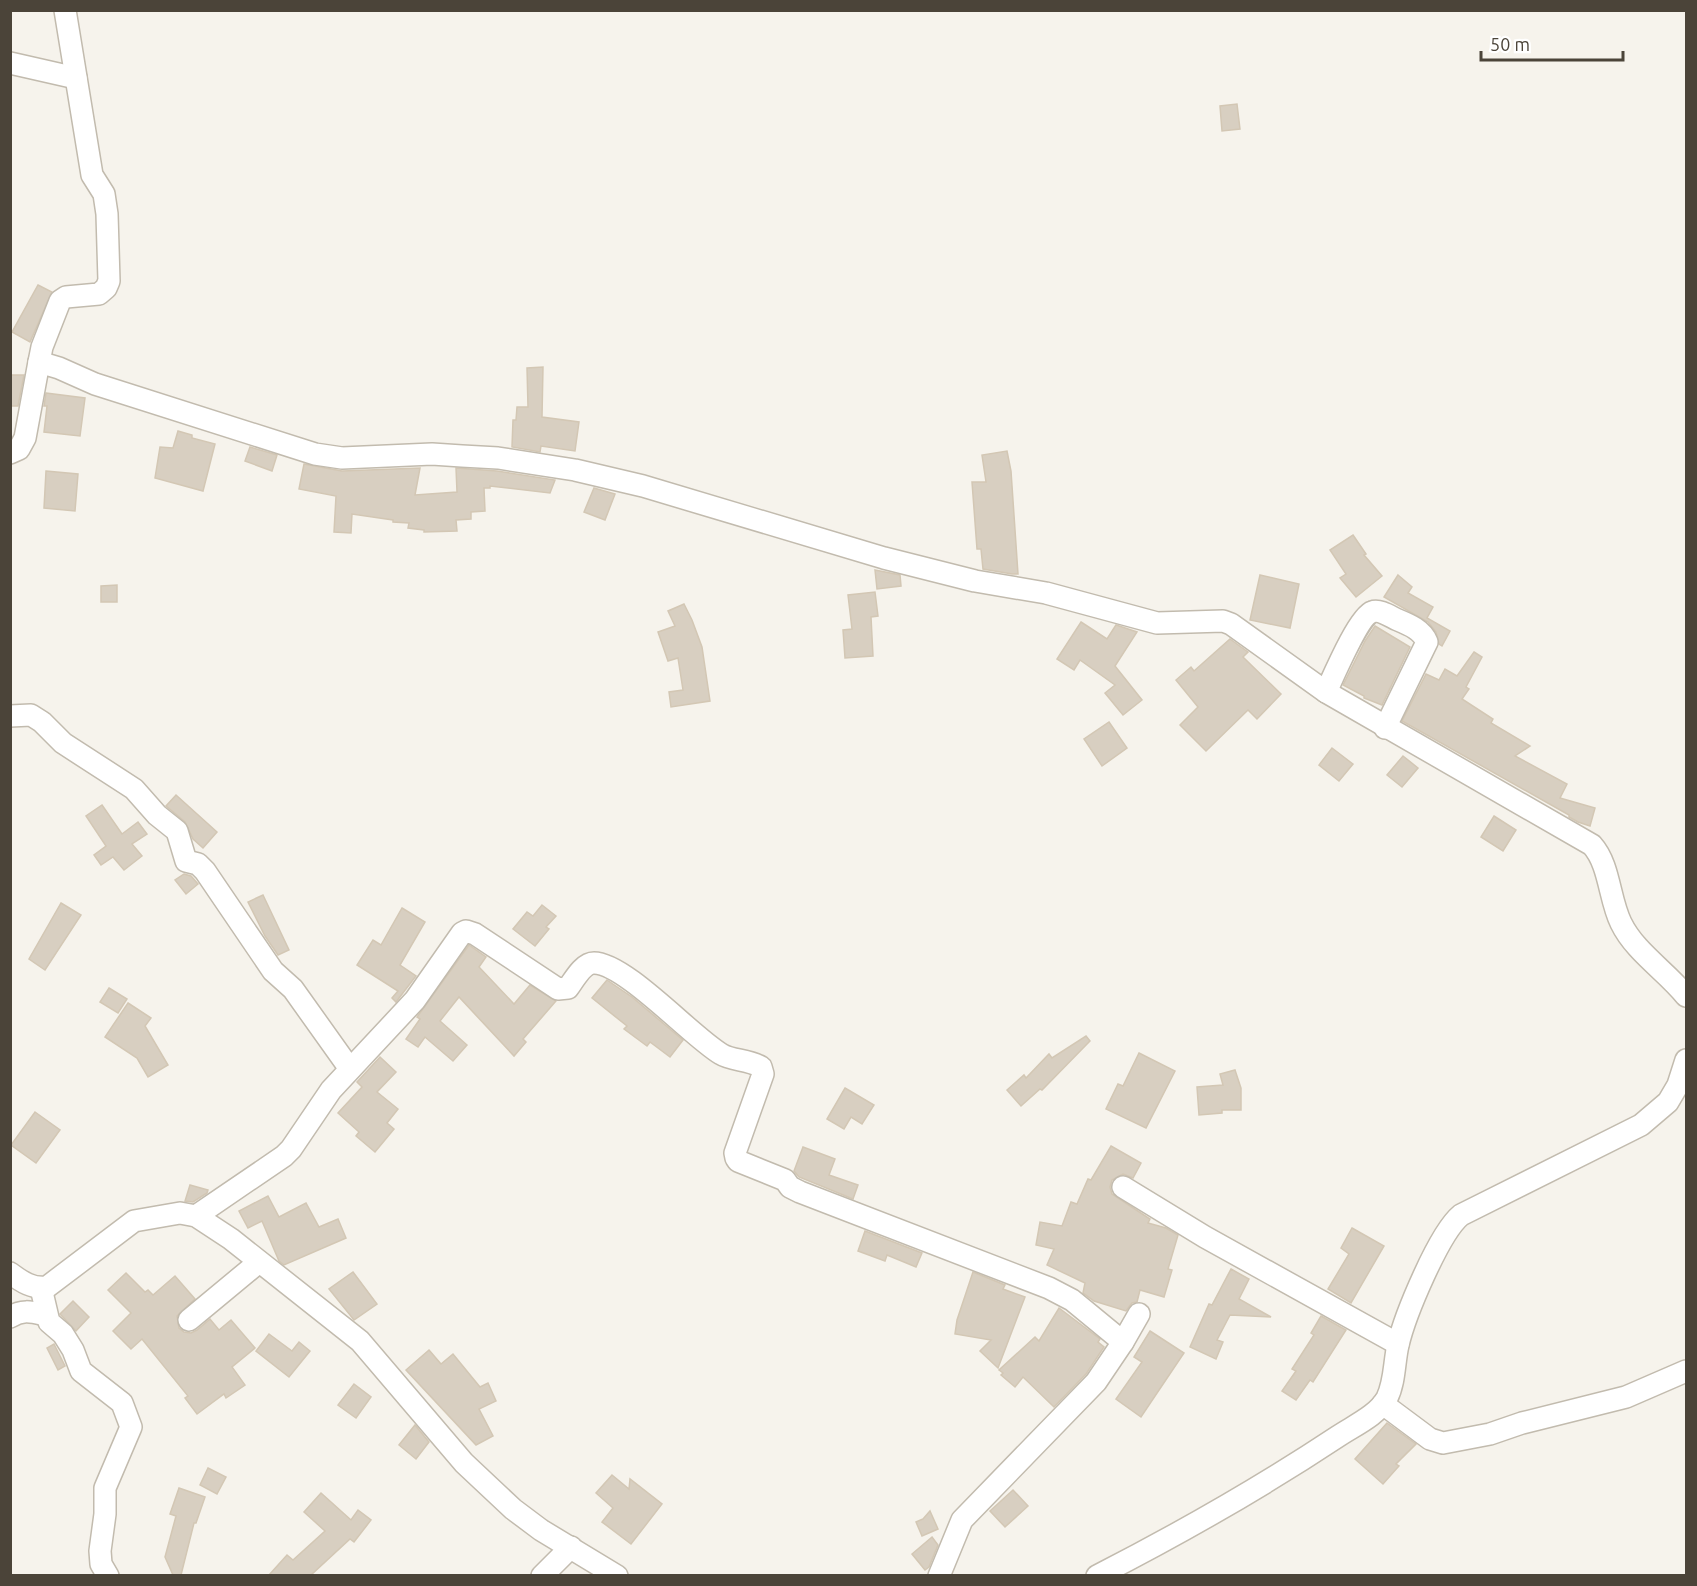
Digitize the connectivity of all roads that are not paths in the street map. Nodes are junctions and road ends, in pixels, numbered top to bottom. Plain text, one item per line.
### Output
1 (65, 10) edge
2 (10, 63) edge
3 (76, 78) junction
4 (39, 362) junction
5 (10, 453) edge
6 (1326, 692) junction
7 (10, 716) edge
8 (1385, 728) junction
9 (1686, 996) edge
10 (1686, 1060) edge
11 (350, 1070) junction
12 (1123, 1187) dead end
13 (196, 1216) junction
14 (259, 1262) junction
15 (10, 1273) edge
16 (41, 1288) junction
17 (1139, 1314) dead end
18 (46, 1315) junction
19 (10, 1317) edge
20 (189, 1320) dead end
21 (1123, 1342) junction
22 (1398, 1344) junction
23 (1686, 1371) edge
24 (1383, 1404) junction
25 (571, 1547) junction
26 (108, 1575) edge
27 (542, 1575) edge
28 (617, 1575) edge
29 (939, 1575) edge
30 (1097, 1575) edge

1 - 3 street
2 - 3 street
3 - 4 street
4 - 5 street
4 - 6 street
6 - 8 street
6 - 8 street
7 - 11 street
8 - 9 street
10 - 22 street
11 - 13 street
11 - 21 street
12 - 22 street
13 - 14 street
13 - 16 street
14 - 20 street
14 - 25 street
15 - 16 street
16 - 18 street
17 - 21 street
18 - 19 street
18 - 26 street
21 - 29 street
22 - 24 street
23 - 24 street
24 - 30 street
25 - 27 street
25 - 28 street

